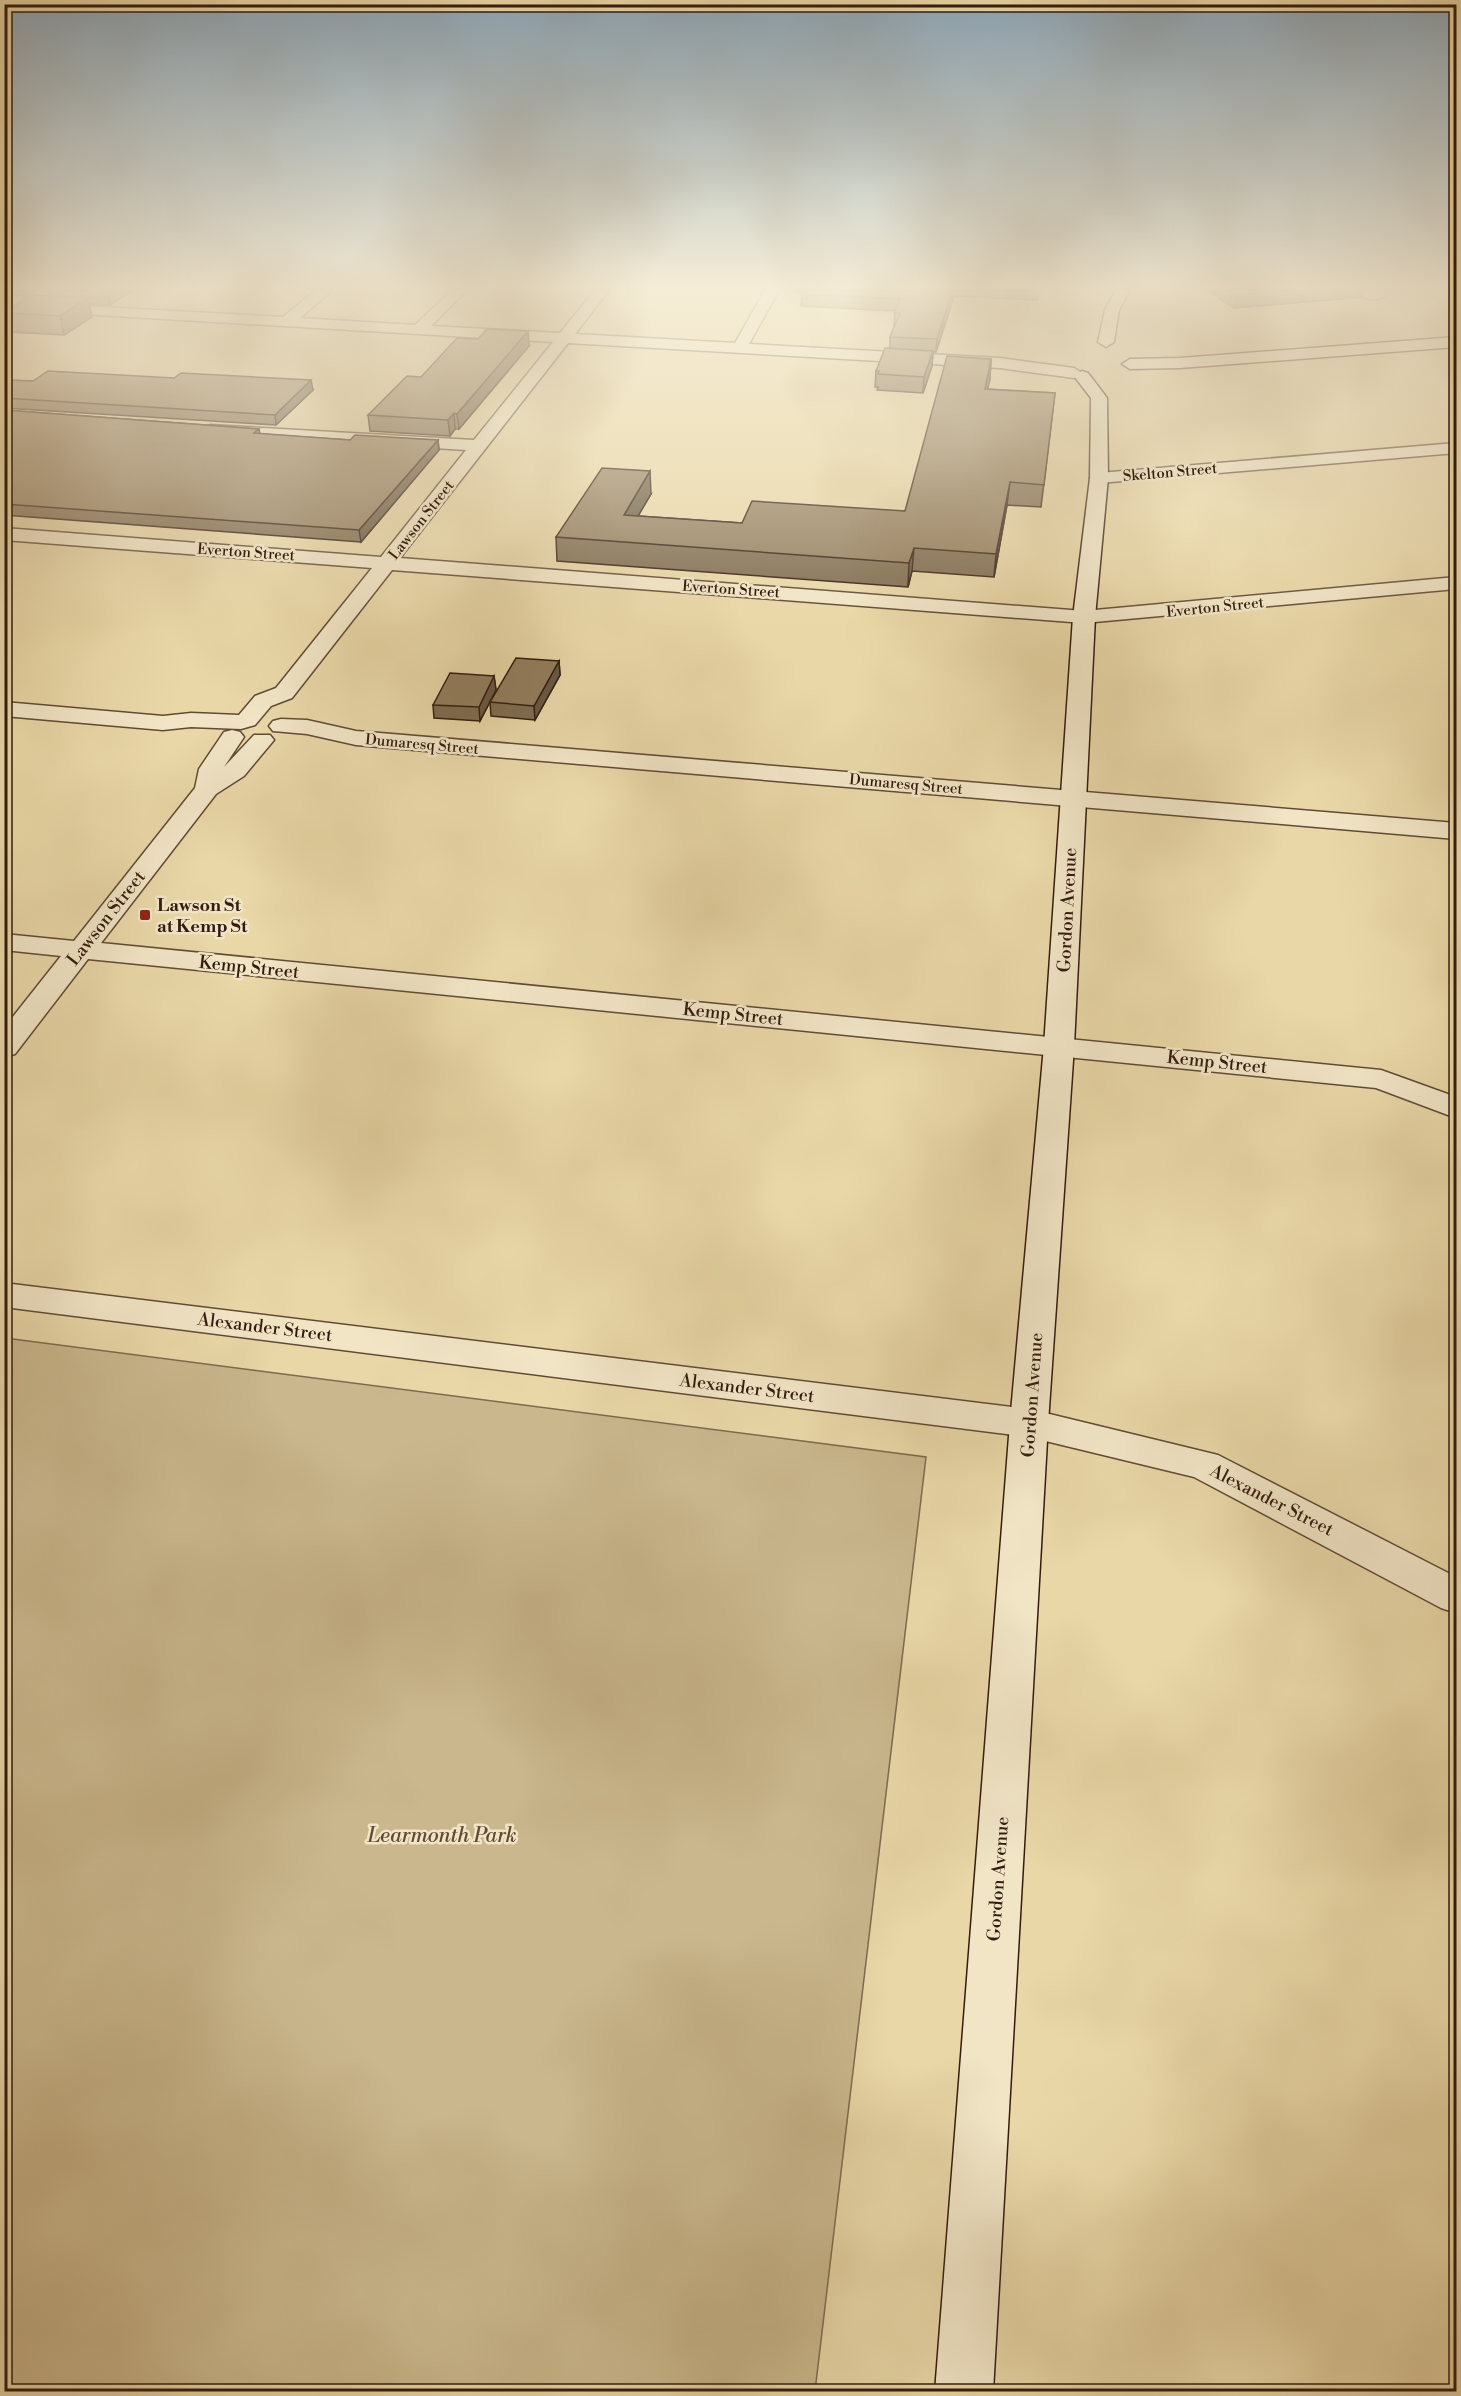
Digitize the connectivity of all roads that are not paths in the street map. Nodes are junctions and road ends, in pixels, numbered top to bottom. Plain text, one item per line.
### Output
1 (513, 402) edge
2 (1101, 402) edge
3 (193, 427) edge
4 (478, 446) junction
5 (1456, 448) edge
6 (1099, 478) junction
7 (4, 534) edge
8 (387, 563) junction
9 (1456, 583) edge
10 (1084, 616) junction
11 (284, 693) junction
12 (4, 709) edge
13 (238, 728) junction
14 (272, 731) junction
15 (207, 789) junction
16 (1073, 798) junction
17 (1456, 831) edge
18 (4, 942) edge
19 (81, 950) junction
20 (1059, 1046) junction
21 (4, 1048) edge
22 (1456, 1108) edge
23 (4, 1295) edge
24 (1029, 1423) junction
25 (1456, 1596) edge
26 (964, 2391) edge

1 - 4 street, Lawson Street
2 - 6 street, Gordon Avenue
3 - 4 street
4 - 8 street, Lawson Street
5 - 6 street, Skelton Street
6 - 10 street, Gordon Avenue
7 - 8 street, Everton Street
8 - 10 street, Everton Street
8 - 11 street, Lawson Street
9 - 10 street, Everton Street
10 - 16 street, Gordon Avenue
11 - 13 street, Lawson Street
11 - 14 street, Lawson Street
12 - 13 street
13 - 14 street, Dumaresq Street
13 - 15 street, Lawson Street
14 - 15 street, Lawson Street
14 - 16 street, Dumaresq Street
15 - 19 street, Lawson Street
16 - 17 street, Dumaresq Street
16 - 20 street, Gordon Avenue
18 - 19 street, Kemp Street
19 - 20 street, Kemp Street
19 - 21 street, Lawson Street
20 - 22 street, Kemp Street
20 - 24 street, Gordon Avenue
23 - 24 street, Alexander Street
24 - 25 street, Alexander Street
24 - 26 street, Gordon Avenue

